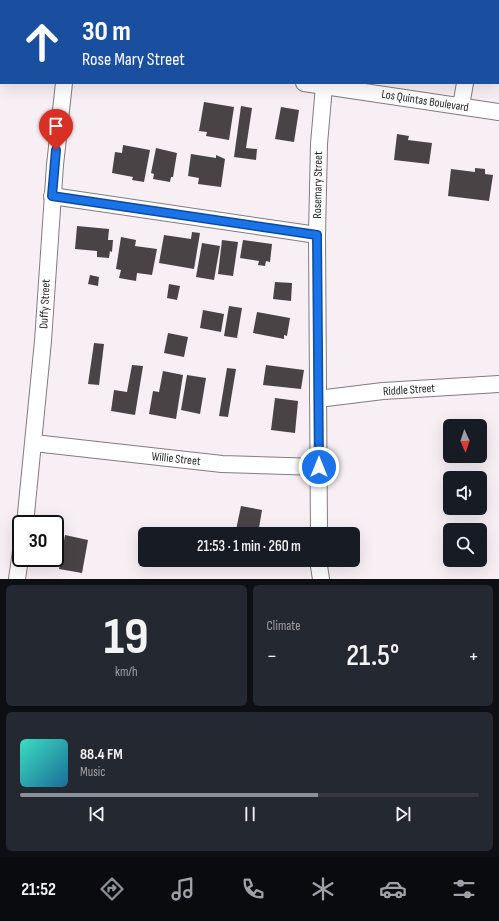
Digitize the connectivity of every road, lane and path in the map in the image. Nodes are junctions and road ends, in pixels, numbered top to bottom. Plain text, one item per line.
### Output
1 (64, 84) edge
2 (311, 84) edge
3 (465, 84) edge
4 (324, 86) junction
5 (461, 106) junction
6 (499, 112) edge
7 (52, 196) junction
8 (317, 235) junction
9 (499, 384) edge
10 (318, 399) junction
11 (34, 443) junction
12 (319, 467) junction
13 (26, 515) edge
14 (319, 527) edge
15 (18, 567) edge
16 (319, 567) edge
17 (16, 579) edge
18 (321, 579) edge

1 - 7 street, Duffy Street
2 - 4 street, Los Quintas Boulevard
3 - 5 street
4 - 5 street, Los Quintas Boulevard
4 - 8 street, Rosemary Street
5 - 6 street, Los Quintas Boulevard
7 - 8 street
7 - 11 street, Duffy Street
8 - 10 street, Rosemary Street
9 - 10 street, Riddle Street
10 - 12 street, Rosemary Street
11 - 12 street, Willie Street
11 - 13 street, Duffy Street
12 - 14 street, Rosemary Street
15 - 17 street
16 - 18 street

